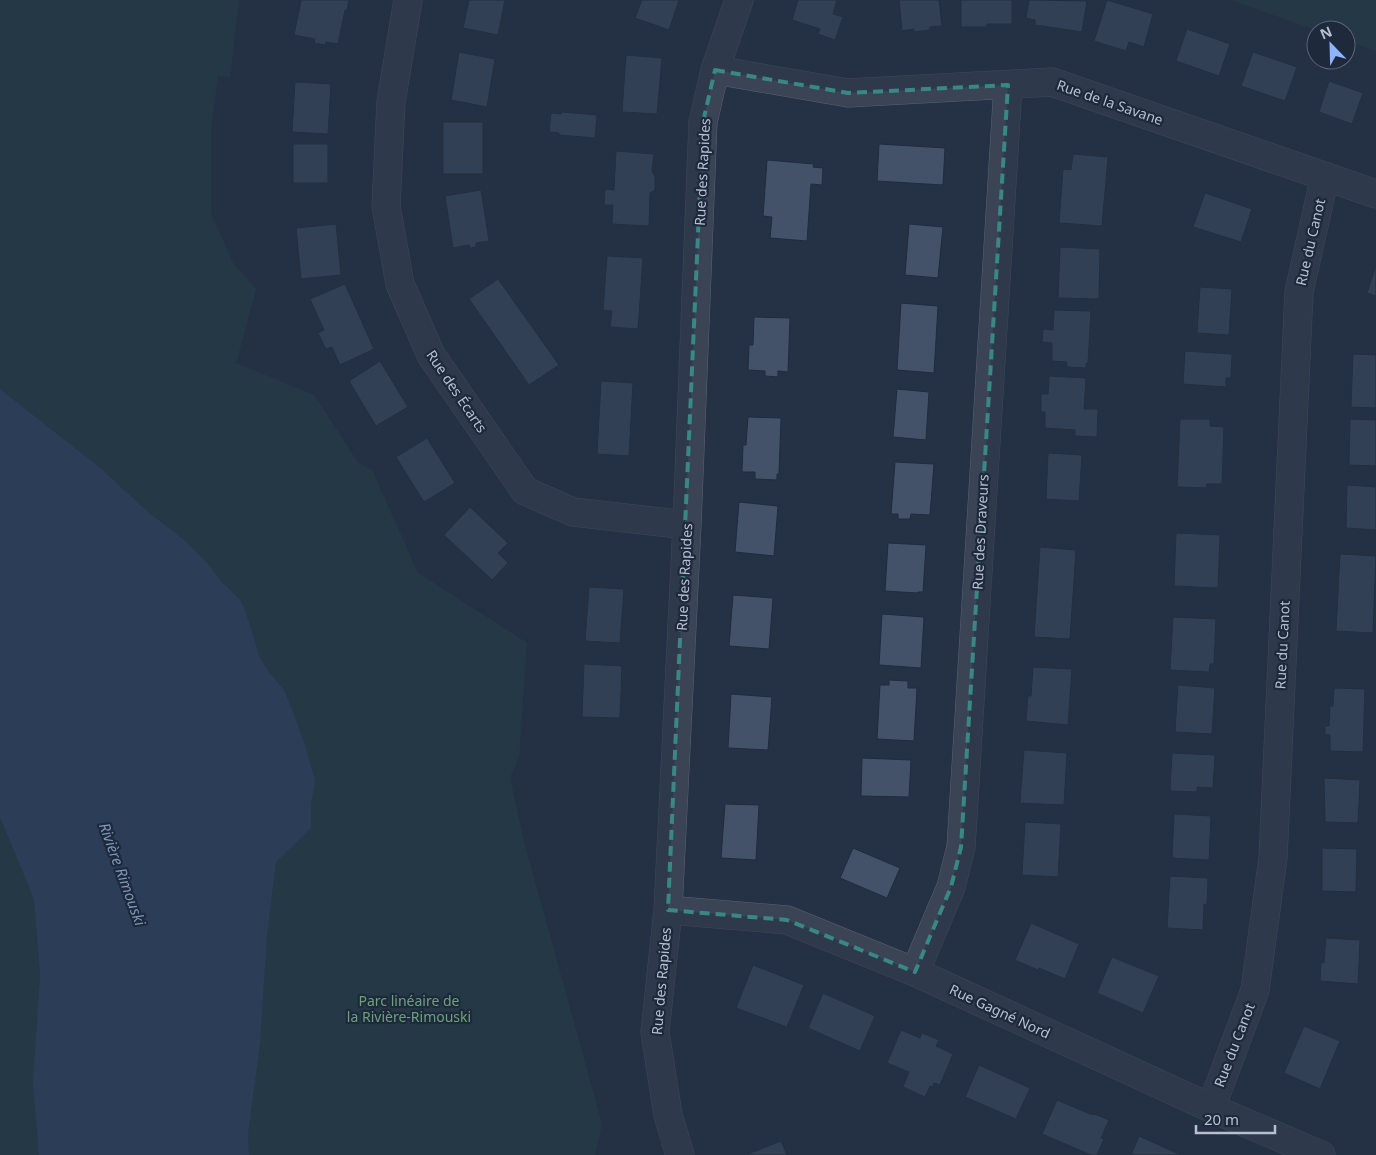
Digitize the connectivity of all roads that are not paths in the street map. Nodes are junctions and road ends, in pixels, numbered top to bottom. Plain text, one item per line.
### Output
1 (408, 0) edge
2 (739, 0) edge
3 (715, 70) junction
4 (1008, 85) junction
5 (1325, 176) junction
6 (1376, 194) edge
7 (687, 525) junction
8 (668, 910) junction
9 (915, 972) junction
10 (1211, 1108) junction
11 (680, 1155) edge
12 (1321, 1155) edge

1 - 7 street, Rue des Écarts
2 - 3 street, Rue des Rapides
3 - 4 street, Rue de la Savane
3 - 7 street, Rue des Rapides
4 - 5 street, Rue de la Savane
4 - 9 street, Rue des Draveurs
5 - 6 street, Rue de la Savane
5 - 10 street, Rue du Canot
7 - 8 street, Rue des Rapides
8 - 9 street, Rue Gagné Nord
8 - 11 street, Rue des Rapides
9 - 10 street, Rue Gagné Nord
10 - 12 street, Rue Gagné Nord

